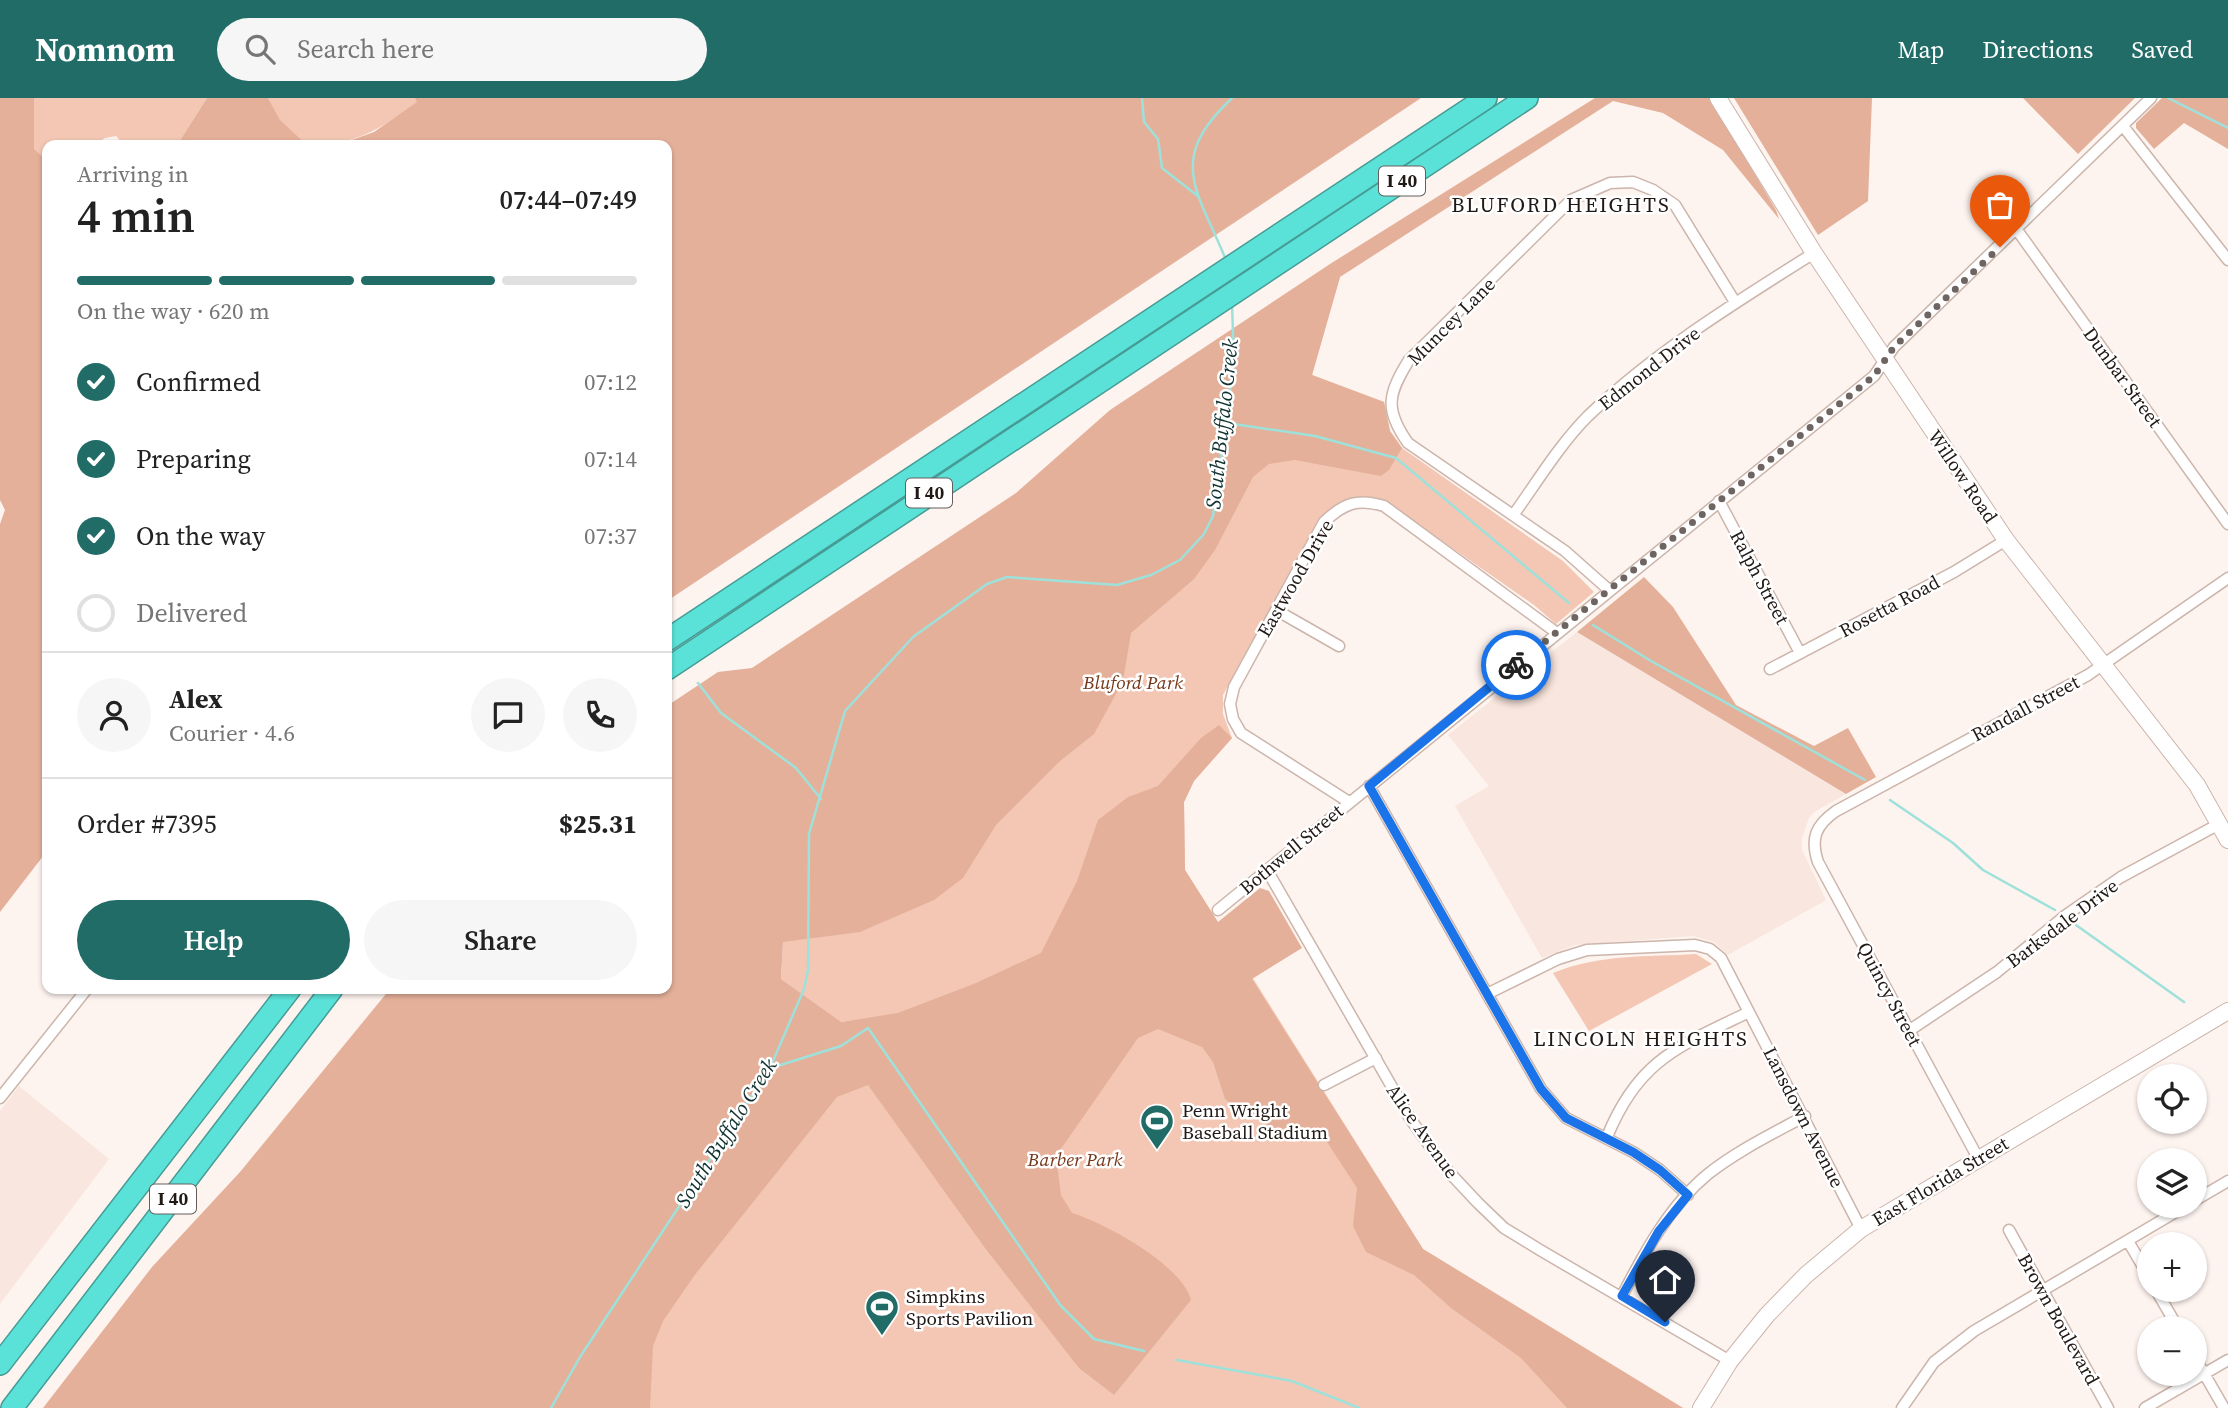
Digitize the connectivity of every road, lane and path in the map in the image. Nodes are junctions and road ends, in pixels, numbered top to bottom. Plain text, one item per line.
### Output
1 (1486, 98) edge
2 (1527, 98) edge
3 (1718, 98) edge
4 (2151, 98) edge
5 (2123, 126) junction
6 (2017, 230) junction
7 (1814, 253) junction
8 (2228, 260) edge
9 (1735, 302) junction
10 (1885, 360) junction
11 (1719, 501) junction
12 (1514, 514) junction
13 (2228, 524) edge
14 (2006, 540) junction
15 (2228, 578) edge
16 (1609, 590) junction
17 (1276, 610) junction
18 (1557, 633) junction
19 (672, 637) edge
20 (1339, 646) dead end
21 (1800, 653) junction
22 (672, 666) edge
23 (2102, 666) junction
24 (1770, 670) dead end
25 (1369, 786) junction
26 (1349, 802) junction
27 (2219, 824) junction
28 (1817, 828) joint
29 (2228, 841) edge
30 (1267, 870) junction
31 (1218, 909) dead end
32 (83, 994) edge
33 (286, 994) edge
34 (328, 994) edge
35 (1487, 994) junction
36 (2228, 1011) edge
37 (1749, 1012) junction
38 (1910, 1030) junction
39 (1376, 1058) junction
40 (1324, 1085) dead end
41 (0, 1098) edge
42 (1805, 1116) junction
43 (1607, 1137) junction
44 (1978, 1158) junction
45 (2228, 1181) edge
46 (2207, 1193) edge
47 (1688, 1195) junction
48 (2166, 1218) edge
49 (1861, 1229) junction
50 (2009, 1230) dead end
51 (2128, 1241) junction
52 (2137, 1256) edge
53 (2043, 1292) junction
54 (1622, 1296) junction
55 (2228, 1360) edge
56 (1730, 1361) junction
57 (0, 1364) edge
58 (2207, 1373) edge
59 (2207, 1378) edge
60 (2184, 1386) edge
61 (12, 1408) edge
62 (1701, 1408) edge
63 (1902, 1408) edge
64 (2108, 1408) edge
65 (2146, 1408) edge
66 (2224, 1408) edge

1 - 19 highway, I 40
2 - 22 highway, I 40
3 - 7 street, Willow Road
4 - 5 street, Bothwell Street
5 - 6 street, Bothwell Street
5 - 8 street
6 - 10 street, Bothwell Street
6 - 13 street, Dunbar Street
7 - 9 street, Edmond Drive
7 - 10 street, Willow Road
9 - 12 street, Edmond Drive
9 - 12 street, Muncey Lane
10 - 11 street, Bothwell Street
10 - 14 street, Willow Road
11 - 16 street, Bothwell Street
11 - 21 street, Ralph Street
12 - 16 street, Muncey Lane
14 - 21 street, Rosetta Road
14 - 23 street, Willow Road
15 - 23 street, Randall Street
16 - 18 street, Bothwell Street
17 - 18 street, Eastwood Drive
17 - 20 street
17 - 26 street, Eastwood Drive
18 - 25 street, Bothwell Street
21 - 24 street, Rosetta Road
23 - 27 street, Willow Road
23 - 28 street, Randall Street
25 - 26 street, Bothwell Street
25 - 35 street
26 - 30 street, Bothwell Street
27 - 29 street, Willow Road
27 - 38 street, Barksdale Drive
28 - 38 street, Quincy Street
30 - 31 street, Bothwell Street
30 - 39 street, Alice Avenue
32 - 41 street
33 - 57 highway, I 40
34 - 61 highway, I 40
35 - 37 street, Lansdown Avenue
35 - 43 street
36 - 44 street, East Florida Street
37 - 42 street, Lansdown Avenue
37 - 43 street
38 - 44 street, Quincy Street
39 - 40 street
39 - 54 street, Alice Avenue
42 - 47 street
42 - 49 street, Lansdown Avenue
43 - 47 street
44 - 49 street, East Florida Street
45 - 46 street
47 - 54 street
48 - 51 street
49 - 56 street, East Florida Street
50 - 53 street, Brown Boulevard
51 - 52 street
51 - 53 street
53 - 63 street
53 - 64 street, Brown Boulevard
54 - 56 street, Alice Avenue
55 - 58 street
56 - 62 street, East Florida Street
59 - 66 street
60 - 65 street

